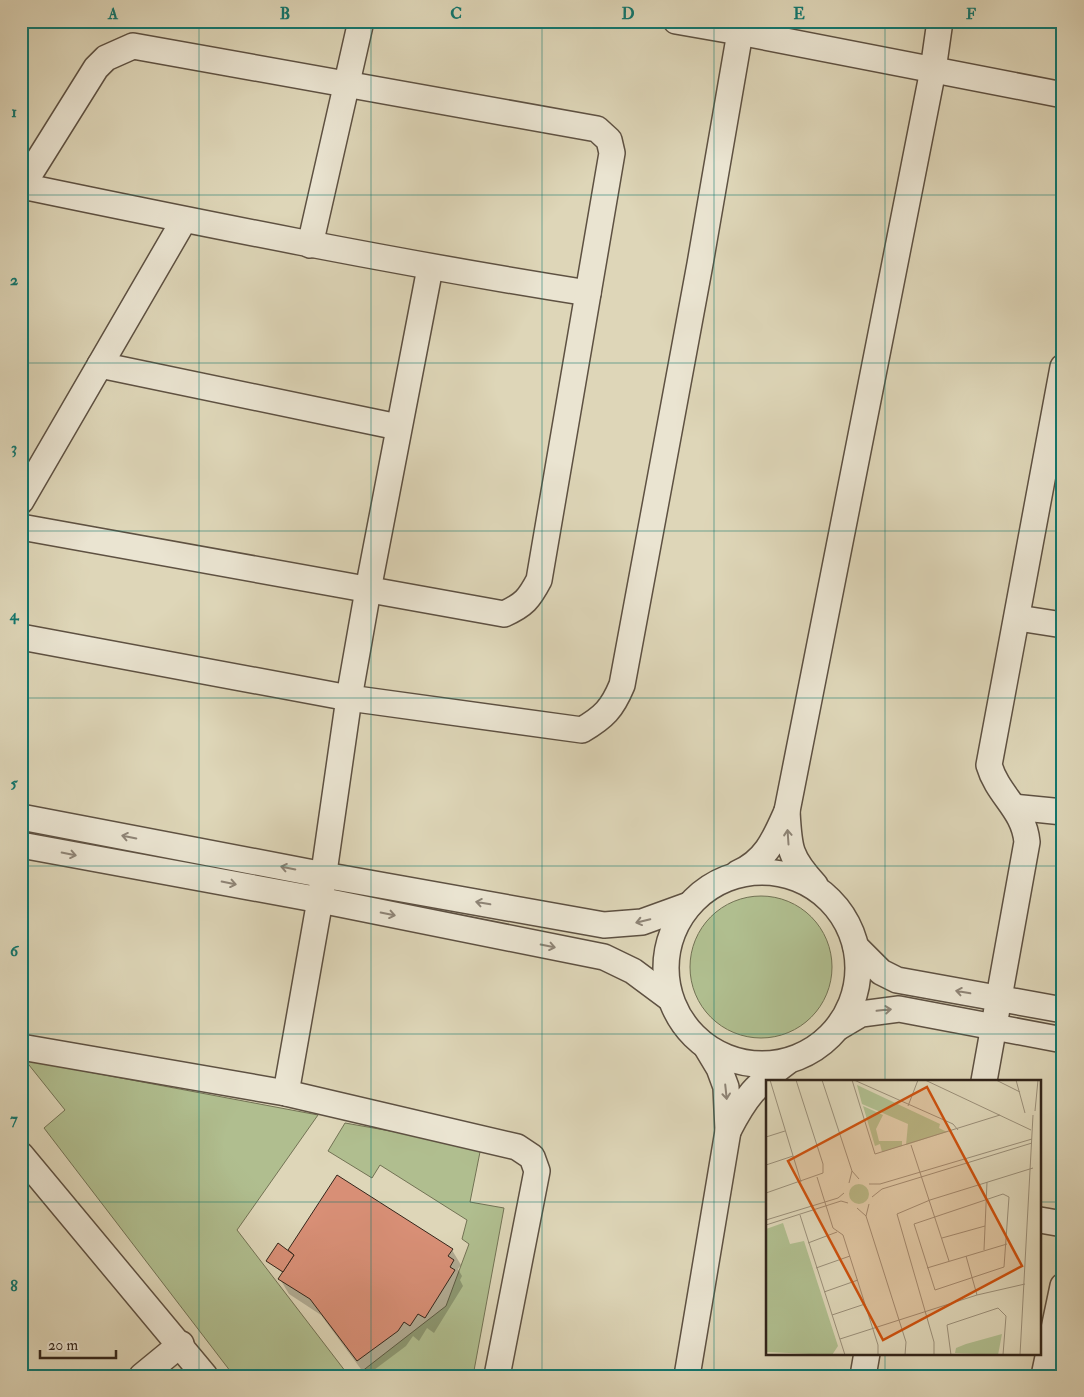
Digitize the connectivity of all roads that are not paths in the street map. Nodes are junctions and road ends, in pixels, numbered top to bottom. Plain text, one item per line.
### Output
1 (361, 21) edge
2 (676, 21) edge
3 (940, 21) edge
4 (741, 26) edge
5 (933, 70) junction
6 (348, 85) junction
7 (1063, 95) edge
8 (22, 187) edge
9 (184, 220) junction
10 (310, 245) junction
11 (430, 268) junction
12 (588, 293) junction
13 (100, 364) junction
14 (1063, 367) edge
15 (398, 427) junction
16 (1056, 447) edge
17 (21, 501) edge
18 (21, 526) edge
19 (368, 590) junction
20 (1018, 618) junction
21 (1063, 625) edge
22 (21, 637) edge
23 (349, 698) junction
24 (1014, 807) junction
25 (787, 811) junction
26 (1063, 812) edge
27 (21, 817) edge
28 (21, 845) edge
29 (324, 875) junction
30 (731, 876) junction
31 (822, 892) junction
32 (320, 900) junction
33 (688, 904) junction
34 (856, 947) junction
35 (668, 997) junction
36 (998, 998) junction
37 (1063, 1010) edge
38 (839, 1027) junction
39 (992, 1027) junction
40 (1063, 1040) edge
41 (21, 1047) edge
42 (706, 1048) junction
43 (788, 1062) junction
44 (984, 1080) edge
45 (286, 1093) junction
46 (728, 1131) junction
47 (21, 1155) edge
48 (1042, 1220) edge
49 (1063, 1224) edge
50 (1063, 1286) edge
51 (181, 1344) junction
52 (867, 1354) edge
53 (142, 1376) edge
54 (205, 1376) edge
55 (497, 1376) edge
56 (687, 1376) edge
57 (863, 1376) edge
58 (1044, 1376) edge

1 - 6 street
2 - 4 street
3 - 5 street
4 - 5 street
4 - 23 street
5 - 7 street
5 - 25 street
6 - 8 street
6 - 10 street
6 - 12 street
8 - 9 street
9 - 10 street
9 - 13 street
10 - 11 street
11 - 12 street
11 - 15 street
12 - 19 street
13 - 15 street
13 - 17 street
14 - 16 street
15 - 19 street
16 - 20 street
18 - 19 street
19 - 23 street
20 - 21 street
20 - 24 street
22 - 23 street
23 - 29 street
24 - 26 street
24 - 36 street
25 - 30 street
31 -> 25 street
29 -> 27 street
28 -> 32 street
29 - 32 street
33 -> 29 street
30 - 31 street
30 - 33 street
31 - 34 street
32 -> 35 street
32 - 45 street
33 - 35 street
36 -> 34 street
34 - 38 street
35 - 42 street
36 - 37 street
36 - 39 street
38 -> 39 street
38 - 43 street
39 - 40 street
39 - 44 street
41 - 45 street
42 - 43 street
42 -> 46 street
43 - 46 street
45 - 55 street
46 - 56 street
47 - 51 street
48 - 49 street
50 - 58 street
51 - 53 street
51 - 54 street
52 - 57 street

